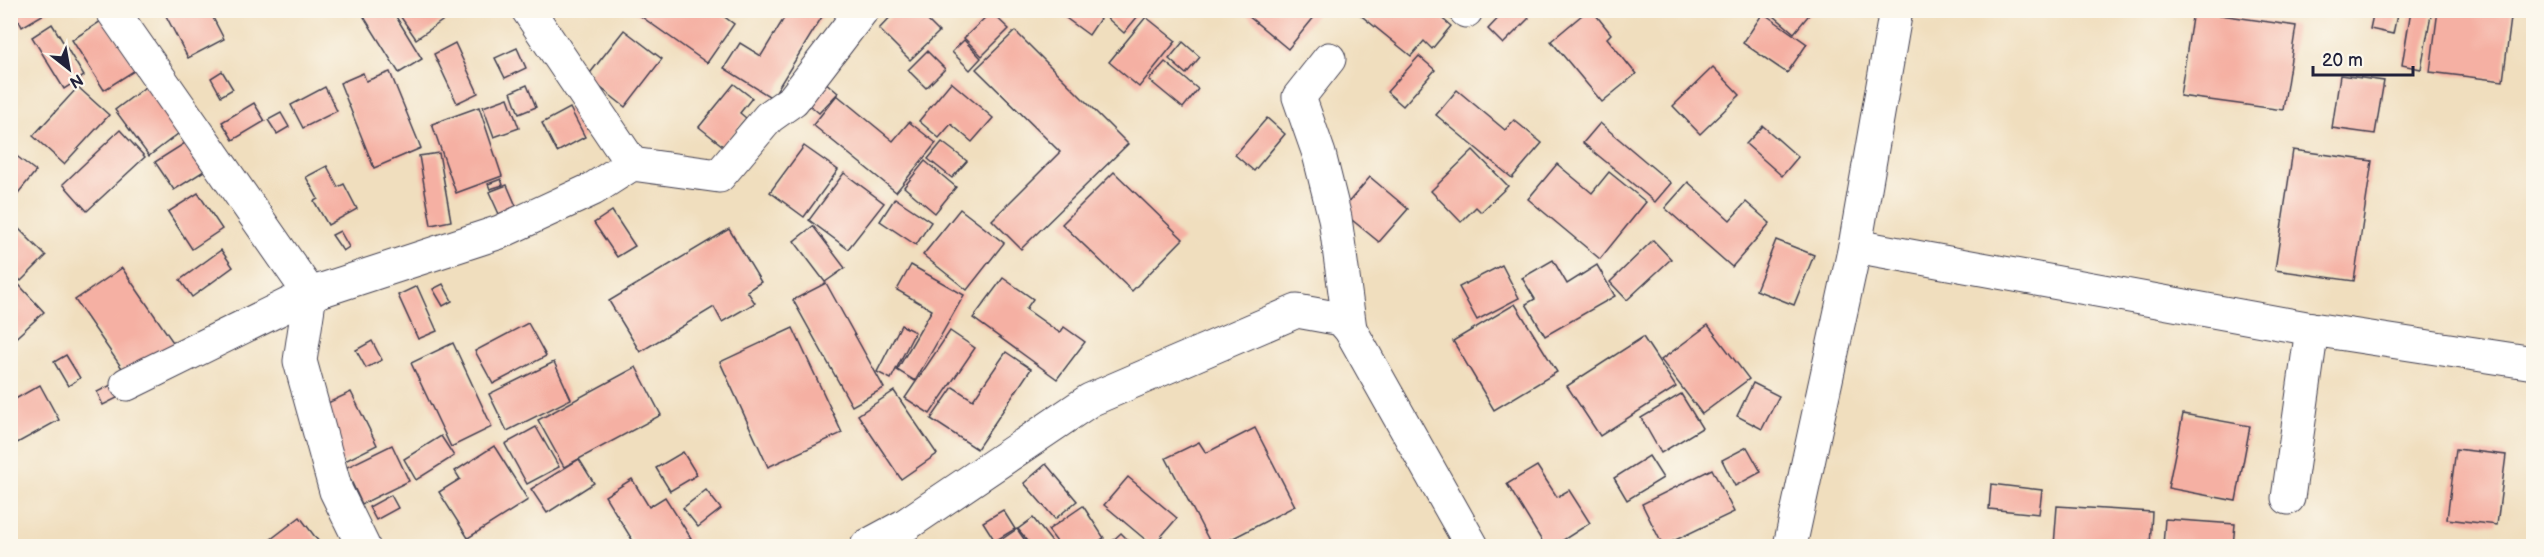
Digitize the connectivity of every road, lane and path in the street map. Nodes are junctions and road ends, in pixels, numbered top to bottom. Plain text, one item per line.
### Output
1 (112, 10) edge
2 (528, 10) edge
3 (862, 10) edge
4 (1896, 10) edge
5 (1329, 59) dead end
6 (632, 164) junction
7 (1855, 246) junction
8 (310, 294) junction
9 (1350, 329) junction
10 (2312, 329) junction
11 (2534, 363) edge
12 (127, 384) dead end
13 (2288, 498) dead end
14 (910, 536) edge
15 (363, 546) edge
16 (867, 546) edge
17 (1472, 546) edge
18 (1790, 546) edge

1 - 8 street
2 - 6 street
3 - 6 street
4 - 7 street
5 - 9 street
6 - 8 street
7 - 10 street
7 - 18 street
8 - 12 street
8 - 15 street
9 - 14 street
9 - 17 street
10 - 11 street
10 - 13 street
14 - 16 street

